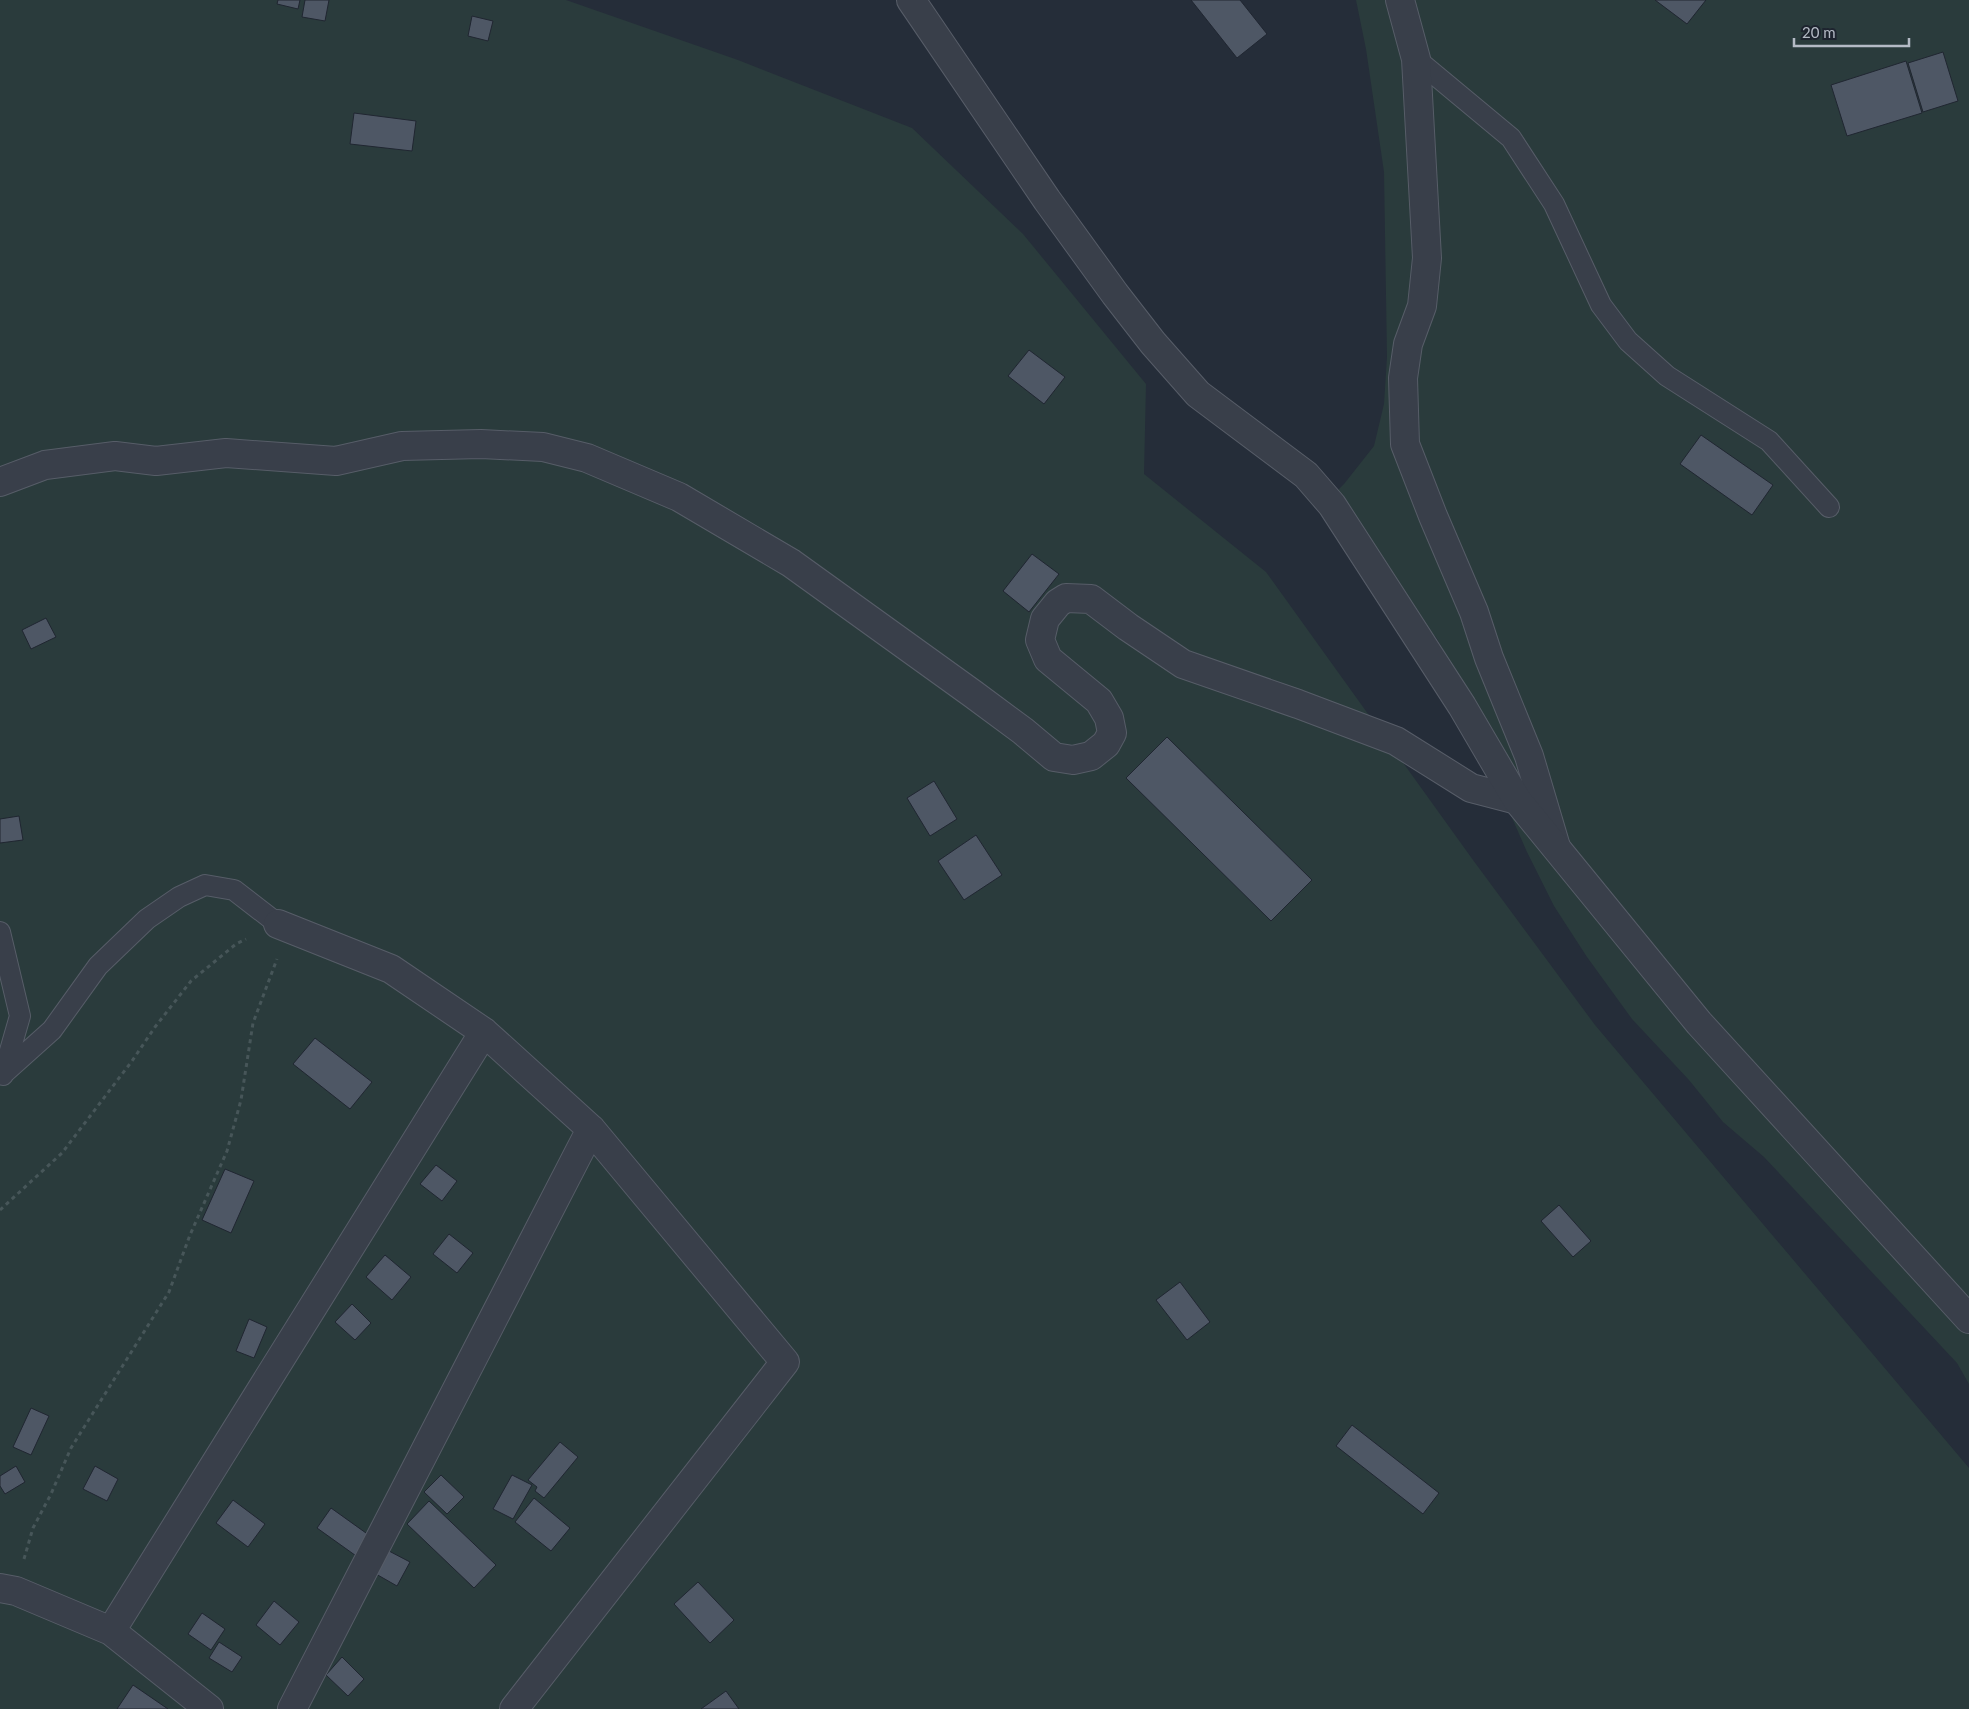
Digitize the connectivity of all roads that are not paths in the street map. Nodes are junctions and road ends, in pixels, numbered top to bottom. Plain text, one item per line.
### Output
1 (911, 0) edge
2 (1400, 0) edge
3 (1416, 59) junction
4 (0, 482) edge
5 (1829, 507) dead end
6 (1517, 800) junction
7 (1556, 847) junction
8 (278, 924) joint
9 (0, 932) edge
10 (484, 1032) junction
11 (2, 1076) edge
12 (591, 1129) junction
13 (1969, 1319) edge
14 (8, 1589) edge
15 (111, 1631) junction
16 (209, 1709) edge
17 (292, 1709) edge
18 (514, 1709) edge

1 - 6 street
2 - 3 street
3 - 5 lane
3 - 7 street
4 - 6 street
6 - 7 street
7 - 13 street
8 - 10 street
8 - 11 lane
9 - 11 lane
10 - 12 street
10 - 15 street
12 - 17 street
12 - 18 street
14 - 15 street
15 - 16 street

